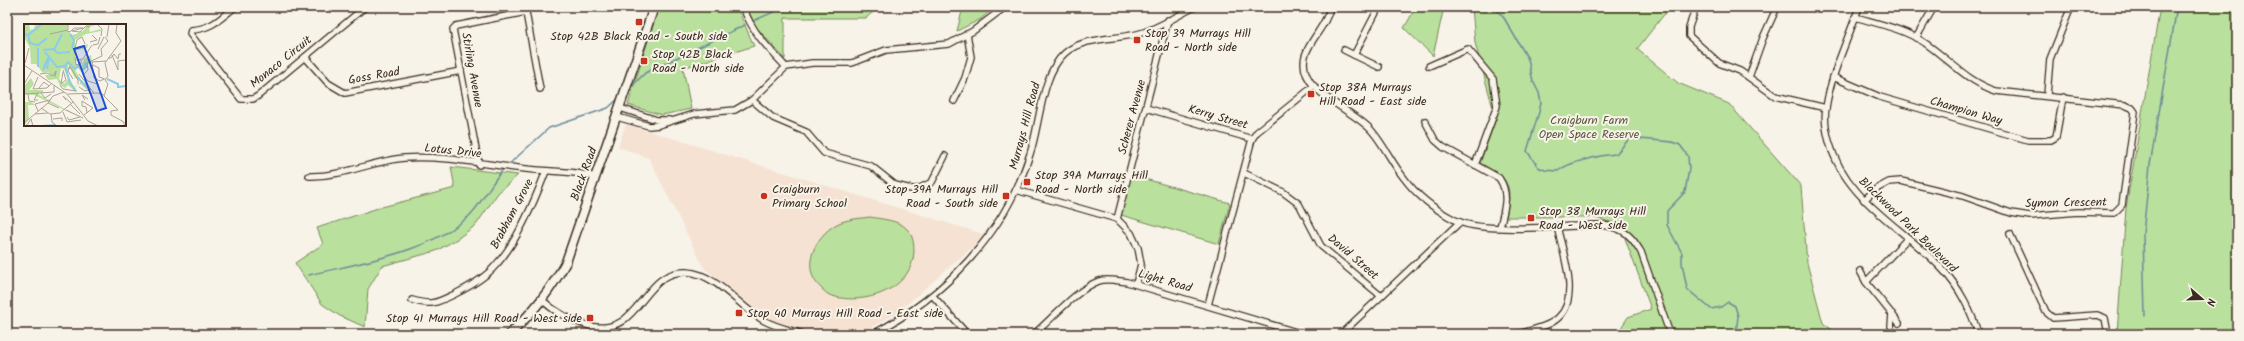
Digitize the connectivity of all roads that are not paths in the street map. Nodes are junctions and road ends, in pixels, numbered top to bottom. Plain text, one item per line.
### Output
1 (235, 7) edge
2 (365, 7) edge
3 (654, 7) edge
4 (743, 7) edge
5 (1005, 7) edge
6 (1195, 7) edge
7 (1330, 7) edge
8 (1379, 7) edge
9 (1696, 7) edge
10 (1777, 7) edge
11 (1859, 7) edge
12 (1934, 7) edge
13 (2071, 7) edge
14 (525, 10) edge
15 (1855, 17) junction
16 (1168, 20) junction
17 (967, 34) junction
18 (1916, 38) junction
19 (1344, 50) dead end
20 (1354, 55) junction
21 (305, 57) junction
22 (1429, 66) dead end
23 (786, 67) junction
24 (1379, 67) dead end
25 (461, 71) junction
26 (1748, 77) junction
27 (1834, 77) junction
28 (1314, 86) junction
29 (540, 89) dead end
30 (2047, 95) junction
31 (2063, 97) junction
32 (752, 100) junction
33 (954, 101) dead end
34 (620, 108) junction
35 (1146, 108) junction
36 (1826, 108) junction
37 (617, 117) junction
38 (674, 121) junction
39 (1425, 121) dead end
40 (1252, 139) junction
41 (945, 156) dead end
42 (479, 165) junction
43 (1475, 165) junction
44 (546, 171) junction
45 (1244, 172) junction
46 (309, 176) dead end
47 (595, 177) junction
48 (1016, 190) junction
49 (1864, 200) junction
50 (1117, 219) junction
51 (1460, 222) junction
52 (1557, 226) junction
53 (1500, 227) junction
54 (2010, 234) dead end
55 (2020, 238) dead end
56 (1907, 239) junction
57 (2014, 242) junction
58 (1860, 271) dead end
59 (1866, 282) junction
60 (1136, 284) junction
61 (933, 296) junction
62 (1381, 296) junction
63 (412, 300) dead end
64 (542, 300) junction
65 (1208, 305) junction
66 (1892, 314) junction
67 (1899, 323) dead end
68 (1891, 326) dead end
69 (609, 327) junction
70 (1041, 328) junction
71 (510, 334) edge
72 (608, 334) edge
73 (803, 334) edge
74 (873, 334) edge
75 (967, 334) edge
76 (1034, 334) edge
77 (1046, 334) edge
78 (1303, 334) edge
79 (1341, 334) edge
80 (1518, 334) edge
81 (1670, 334) edge
82 (1978, 334) edge
83 (2108, 334) edge

1 - 21 street, Monaco Circuit
2 - 21 street, Monaco Circuit
3 - 34 main road, Black Road
4 - 23 street
5 - 17 street
6 - 16 street, Murrays Hill Road
7 - 28 street
8 - 20 street
9 - 26 street
10 - 26 street
11 - 15 street, Blackwood Park Boulevard
12 - 18 street
13 - 30 street
14 - 25 street, Stirling Avenue
14 - 29 street
15 - 18 street, Symon Crescent
15 - 27 street, Blackwood Park Boulevard
16 - 35 street, Scherer Avenue
16 - 48 street, Murrays Hill Road
17 - 23 street
17 - 33 street
18 - 30 street, Symon Crescent
19 - 20 street
20 - 24 street
21 - 25 street, Goss Road
22 - 43 street
23 - 32 street
25 - 42 street, Stirling Avenue
26 - 36 street
27 - 31 street, Champion Way
27 - 36 street, Blackwood Park Boulevard
28 - 40 street, Kerry Street
28 - 51 street
30 - 31 street, Symon Crescent
31 - 49 street, Symon Crescent
32 - 38 street
32 - 41 street
34 - 37 main road, Black Road
34 - 38 street
35 - 40 street, Kerry Street
35 - 50 street, Scherer Avenue
36 - 49 street, Blackwood Park Boulevard
37 - 38 street
37 - 47 main road, Black Road
39 - 43 street
40 - 45 street
42 - 44 street, Lotus Drive
42 - 46 street, Lotus Drive
43 - 53 street
44 - 47 street, Lotus Drive
44 - 63 street, Brabham Grove
45 - 62 street, David Street
45 - 65 street
47 - 64 main road, Black Road
48 - 50 street
48 - 61 street, Murrays Hill Road
49 - 56 street, Blackwood Park Boulevard
50 - 60 street
51 - 53 street
51 - 62 street
52 - 53 street
52 - 80 street
52 - 81 street
54 - 57 street
55 - 57 street
56 - 59 street
56 - 82 street, Blackwood Park Boulevard
57 - 83 street
58 - 59 street
59 - 66 street
60 - 65 street, Light Road
60 - 70 street, Light Road
61 - 74 street, Murrays Hill Road
61 - 75 street
62 - 79 street
64 - 69 street
64 - 71 main road, Black Road
65 - 78 street, Light Road
66 - 67 street
66 - 68 street
69 - 72 street
69 - 73 street
70 - 76 street, Light Road
70 - 77 street

